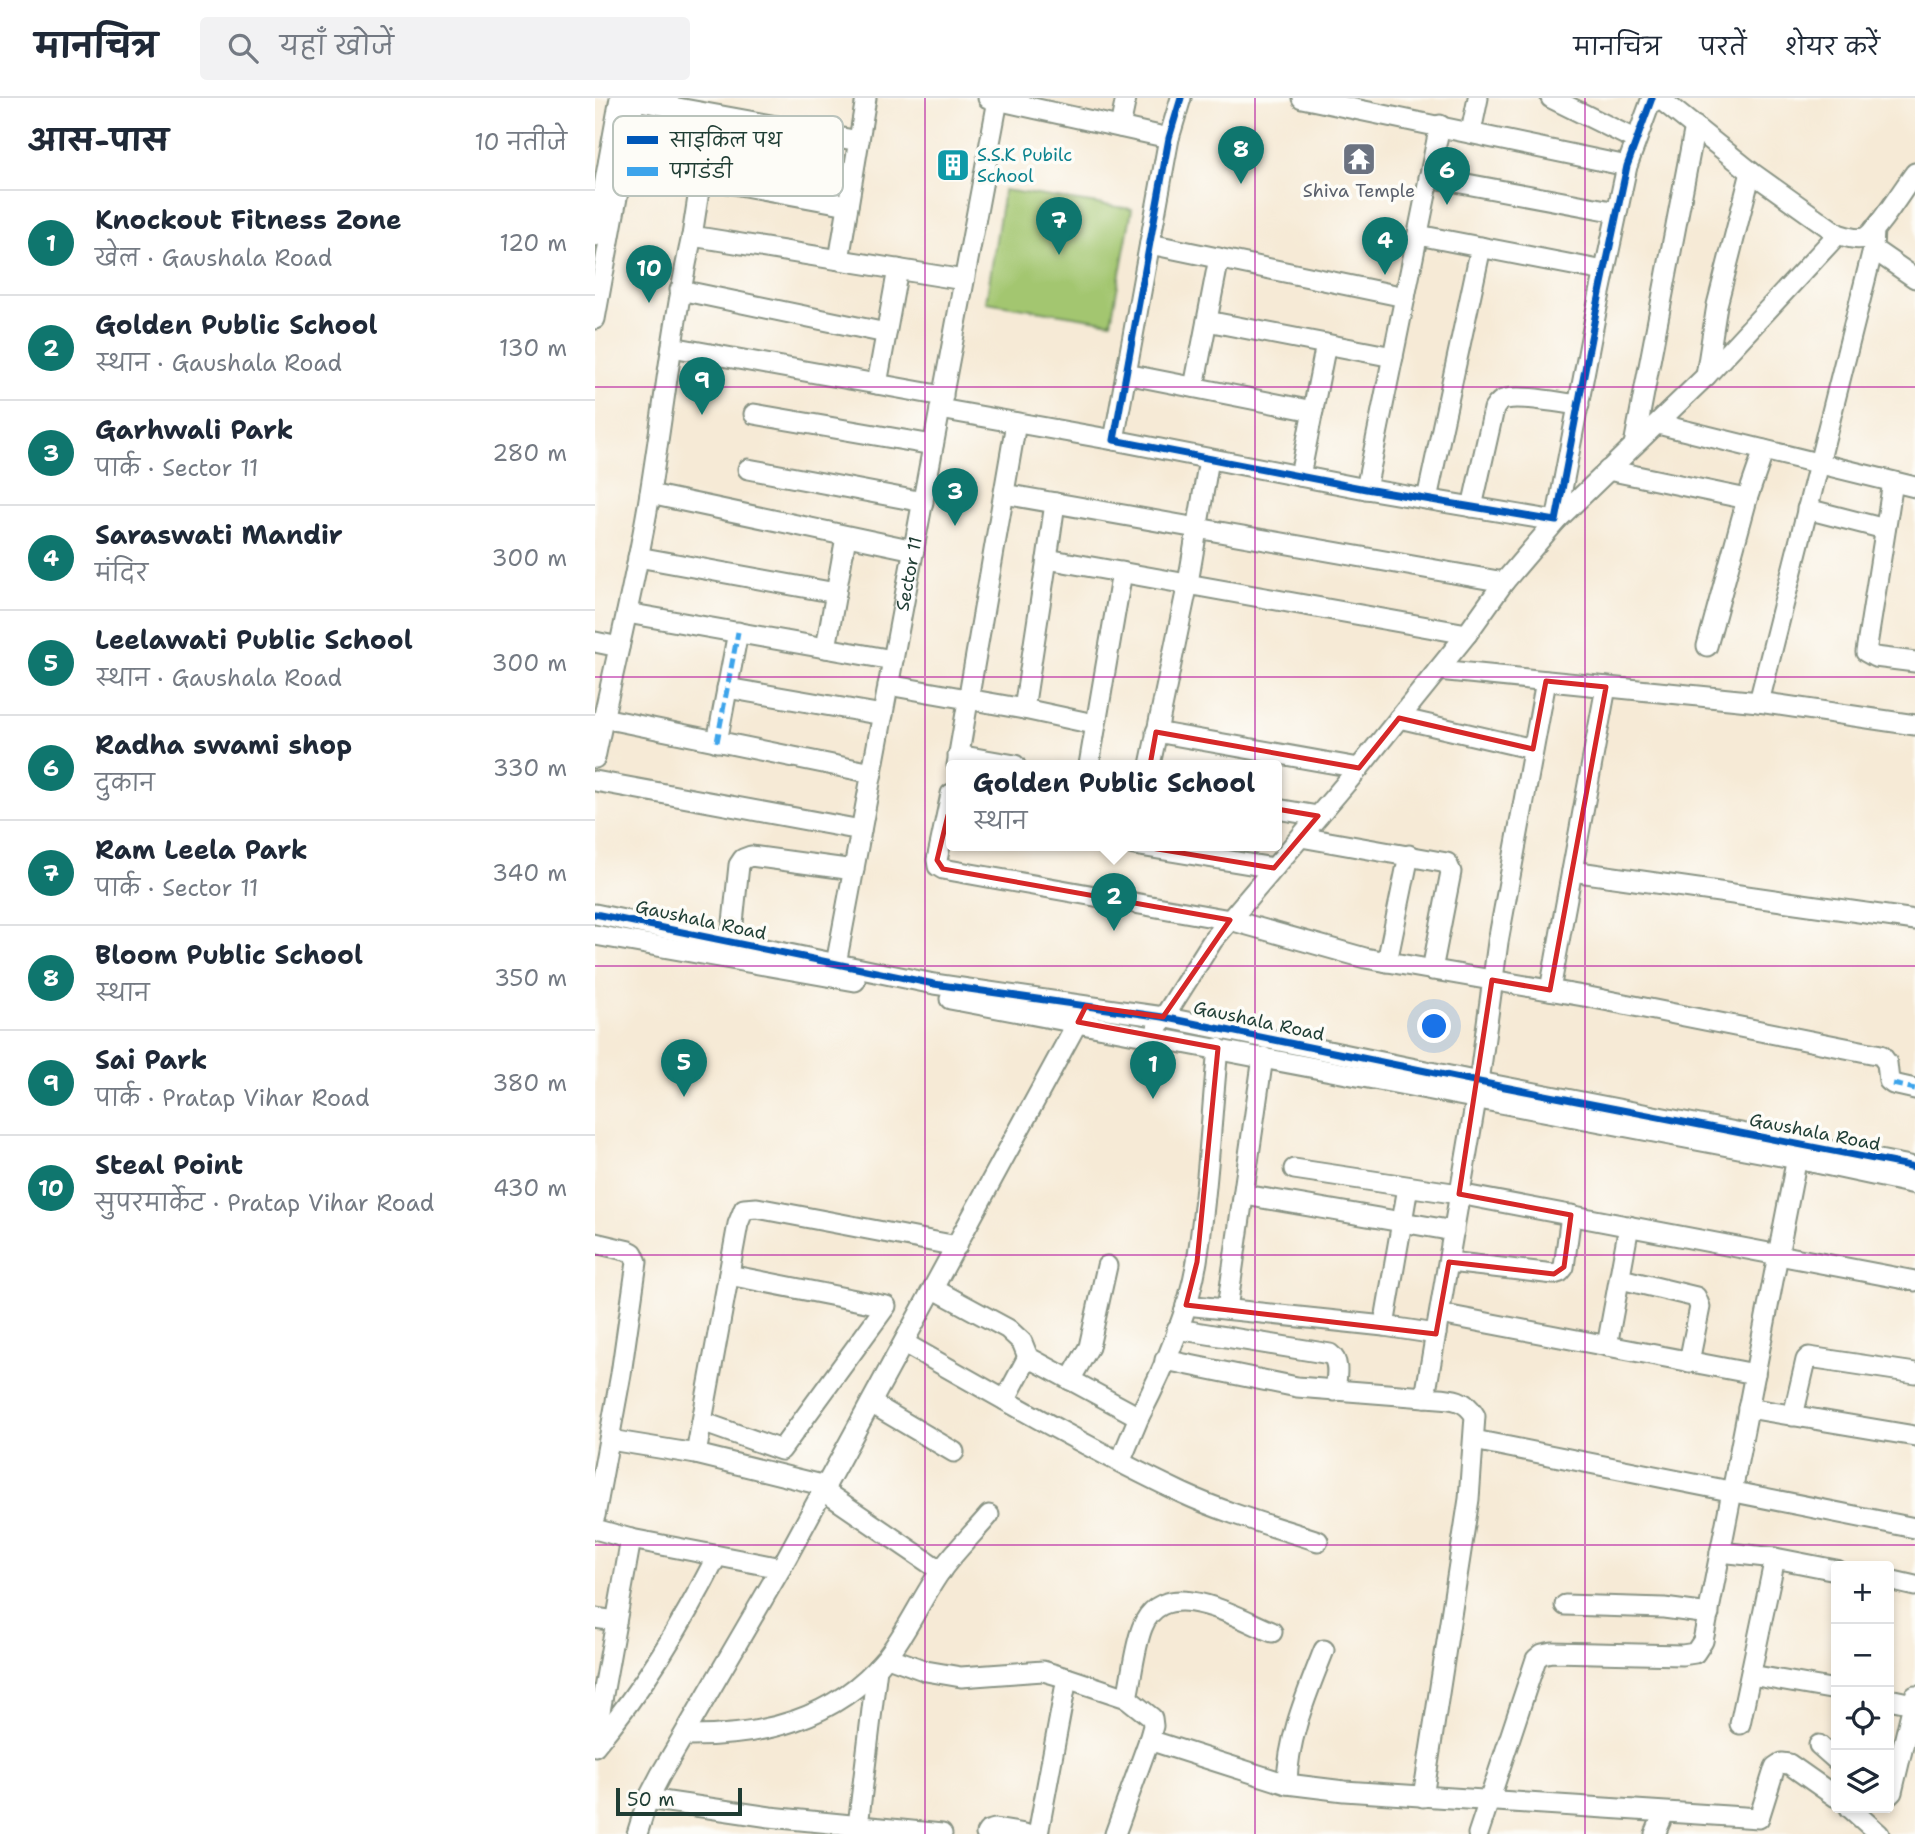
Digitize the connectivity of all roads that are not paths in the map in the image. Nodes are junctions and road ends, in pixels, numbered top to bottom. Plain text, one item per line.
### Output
1 (866, 98) edge
2 (1126, 98) edge
3 (1181, 98) edge
4 (1302, 98) edge
5 (1478, 98) edge
6 (1551, 98) edge
7 (1652, 98) edge
8 (1659, 98) edge
9 (630, 99) edge
10 (1005, 100) edge
11 (1326, 100) edge
12 (1067, 107) edge
13 (617, 116) edge
14 (723, 116) edge
15 (1440, 125) junction
16 (1695, 126) junction
17 (1120, 127) junction
18 (604, 132) edge
19 (1471, 132) junction
20 (843, 138) edge
21 (1169, 138) junction
22 (1636, 140) junction
23 (859, 141) junction
24 (613, 149) edge
25 (1626, 166) junction
26 (1751, 172) junction
27 (1915, 173) edge
28 (1429, 177) junction
29 (613, 186) edge
30 (616, 196) edge
31 (698, 196) edge
32 (799, 196) edge
33 (848, 205) junction
34 (1617, 212) junction
35 (1874, 229) junction
36 (1839, 234) junction
37 (1418, 235) junction
38 (595, 236) edge
39 (692, 236) junction
40 (1150, 244) junction
41 (1481, 247) junction
42 (1873, 249) junction
43 (1219, 258) junction
44 (839, 260) junction
45 (898, 269) junction
46 (1604, 271) junction
47 (1915, 278) edge
48 (964, 280) junction
49 (680, 290) junction
50 (1405, 297) junction
51 (595, 319) edge
52 (1207, 321) junction
53 (885, 333) junction
54 (1326, 344) junction
55 (672, 347) junction
56 (1393, 357) junction
57 (1126, 374) junction
58 (1706, 376) junction
59 (877, 384) junction
60 (1193, 387) junction
61 (941, 403) junction
62 (1579, 405) junction
63 (1313, 411) junction
64 (754, 414) dead end
65 (1016, 423) junction
66 (1658, 424) junction
67 (1114, 440) junction
68 (933, 446) junction
69 (1634, 446) junction
70 (1764, 450) junction
71 (1209, 458) junction
72 (1818, 463) junction
73 (748, 469) dead end
74 (1608, 470) junction
75 (1300, 476) junction
76 (1893, 482) junction
77 (1915, 487) edge
78 (1366, 489) junction
79 (650, 494) junction
80 (1004, 494) junction
81 (1427, 499) junction
82 (1747, 499) junction
83 (923, 502) junction
84 (1055, 503) junction
85 (1472, 507) junction
86 (1807, 509) junction
87 (1556, 521) junction
88 (1196, 528) junction
89 (1885, 529) junction
90 (846, 537) junction
91 (914, 550) junction
92 (638, 557) junction
93 (1047, 559) junction
94 (1122, 572) junction
95 (1504, 582) junction
96 (1188, 583) junction
97 (836, 593) junction
98 (627, 613) junction
99 (738, 632) junction
100 (1467, 634) junction
101 (595, 642) edge
102 (1707, 646) dead end
103 (619, 647) junction
104 (826, 648) junction
105 (893, 660) junction
106 (1915, 662) edge
107 (1438, 670) junction
108 (1546, 681) junction
109 (888, 685) junction
110 (1606, 687) junction
111 (727, 688) junction
112 (968, 699) junction
113 (1759, 702) junction
114 (1024, 709) junction
115 (883, 715) junction
116 (603, 718) junction
117 (1399, 718) junction
118 (1094, 724) junction
119 (1915, 725) edge
120 (1156, 732) junction
121 (716, 742) junction
122 (1533, 749) junction
123 (595, 758) edge
124 (957, 760) edge
125 (1090, 760) edge
126 (1151, 760) edge
127 (1359, 768) junction
128 (870, 773) junction
129 (595, 781) edge
130 (1282, 810) edge
131 (1318, 816) junction
132 (946, 829) edge
133 (861, 830) junction
134 (1301, 837) junction
135 (1171, 851) edge
136 (1409, 855) junction
137 (1274, 868) junction
138 (854, 870) junction
139 (1572, 871) junction
140 (595, 914) edge
141 (1230, 920) junction
142 (1915, 920) edge
143 (595, 935) edge
144 (731, 942) junction
145 (1387, 962) junction
146 (836, 964) junction
147 (1432, 970) junction
148 (1492, 981) junction
149 (1550, 990) junction
150 (1082, 1014) junction
151 (1163, 1017) junction
152 (1152, 1036) junction
153 (1218, 1048) junction
154 (1263, 1057) junction
155 (1915, 1089) edge
156 (1477, 1091) junction
157 (1798, 1152) junction
158 (1915, 1167) edge
159 (1294, 1169) dead end
160 (1915, 1184) edge
161 (1408, 1186) junction
162 (1459, 1194) junction
163 (1245, 1195) junction
164 (1571, 1216) junction
165 (1401, 1222) junction
166 (1629, 1226) junction
167 (1454, 1231) junction
168 (595, 1243) edge
169 (957, 1246) junction
170 (1779, 1255) junction
171 (1449, 1262) junction
172 (1107, 1266) dead end
173 (729, 1275) junction
174 (1621, 1279) junction
175 (1915, 1281) edge
176 (934, 1289) junction
177 (1186, 1305) junction
178 (1227, 1309) junction
179 (1440, 1314) junction
180 (1384, 1326) junction
181 (1177, 1329) junction
182 (1436, 1334) junction
183 (904, 1343) junction
184 (1607, 1346) junction
185 (1028, 1357) junction
186 (1165, 1360) junction
187 (1689, 1362) junction
188 (1915, 1373) edge
189 (1755, 1374) junction
190 (1070, 1380) junction
191 (1335, 1391) junction
192 (1425, 1397) junction
193 (1005, 1400) junction
194 (871, 1403) junction
195 (1748, 1408) junction
196 (1793, 1416) junction
197 (1139, 1417) junction
198 (702, 1422) junction
199 (1915, 1436) edge
200 (610, 1440) junction
201 (1474, 1440) junction
202 (954, 1452) dead end
203 (697, 1454) junction
204 (1121, 1461) junction
205 (825, 1489) junction
206 (1732, 1491) junction
207 (989, 1515) dead end
208 (595, 1516) edge
209 (1915, 1528) edge
210 (595, 1529) edge
211 (631, 1539) junction
212 (1318, 1541) dead end
213 (1720, 1552) junction
214 (717, 1556) junction
215 (1775, 1558) junction
216 (781, 1568) junction
217 (1831, 1569) edge
218 (941, 1571) junction
219 (1894, 1581) edge
220 (1915, 1586) edge
221 (1565, 1605) dead end
222 (1709, 1614) junction
223 (595, 1618) edge
224 (615, 1621) junction
225 (1272, 1632) dead end
226 (1324, 1650) dead end
227 (882, 1662) junction
228 (1751, 1675) junction
229 (1067, 1678) junction
230 (1831, 1689) edge
231 (1127, 1698) junction
232 (1894, 1699) edge
233 (1914, 1700) edge
234 (598, 1701) edge
235 (1740, 1724) dead end
236 (684, 1736) junction
237 (595, 1739) edge
238 (1149, 1741) junction
239 (1819, 1745) dead end
240 (595, 1746) edge
241 (1831, 1756) edge
242 (1287, 1784) junction
243 (1894, 1784) edge
244 (1831, 1793) edge
245 (1423, 1797) junction
246 (648, 1798) junction
247 (1488, 1802) junction
248 (1664, 1813) junction
249 (1856, 1813) edge
250 (1757, 1826) edge
251 (858, 1831) edge
252 (637, 1834) edge
253 (942, 1834) edge
254 (986, 1834) edge
255 (1025, 1834) edge
256 (1038, 1834) edge
257 (1115, 1834) edge
258 (1478, 1834) edge
259 (1655, 1834) edge
260 (1879, 1834) edge

1 - 23 street
2 - 17 street
3 - 21 street
4 - 11 street
5 - 19 street
6 - 22 street
7 - 22 street
8 - 16 street
9 - 13 street
9 - 14 street
10 - 12 street
10 - 48 street, Sector 11
11 - 15 street
12 - 17 street
15 - 19 street
15 - 28 street
16 - 26 street
16 - 69 street
17 - 21 street
18 - 24 street
19 - 25 street
20 - 23 street
21 - 40 street
22 - 25 street
23 - 33 street
25 - 34 street
26 - 36 street
26 - 58 street
27 - 35 street
28 - 34 street
28 - 37 street
29 - 38 street
30 - 51 street
31 - 39 street
32 - 33 street
33 - 44 street
34 - 46 street
35 - 36 street
35 - 42 street
36 - 58 street
37 - 41 street
37 - 50 street
39 - 44 street
39 - 49 street
40 - 43 street
40 - 57 street
41 - 46 street
41 - 81 street
42 - 47 street
42 - 72 street
43 - 50 street
43 - 52 street
44 - 45 street
45 - 48 street
45 - 53 street
46 - 62 street
48 - 61 street, Sector 11
49 - 53 street
49 - 55 street
50 - 56 street
52 - 54 street
52 - 60 street
53 - 59 street
54 - 56 street
54 - 63 street
55 - 59 street
55 - 79 street
56 - 78 street
57 - 60 street
57 - 67 street
58 - 66 street
59 - 61 street
60 - 63 street
61 - 65 street
61 - 68 street, Sector 11
62 - 85 street
62 - 87 street
63 - 75 street
64 - 68 street
65 - 67 street
65 - 80 street
66 - 69 street
66 - 70 street
67 - 71 street
68 - 83 street, Sector 11
69 - 74 street
70 - 72 street
70 - 82 street
71 - 75 street
71 - 88 street
72 - 76 street
72 - 86 street
73 - 83 street
74 - 82 street
74 - 87 street
75 - 78 street
76 - 77 street
76 - 89 street
78 - 81 street
79 - 90 street
79 - 92 street
80 - 84 street
80 - 112 street
81 - 85 street
82 - 102 street
83 - 91 street, Sector 11
84 - 88 street
84 - 93 street
85 - 87 street
86 - 89 street
86 - 113 street
87 - 95 street
88 - 95 street
88 - 96 street
89 - 106 street
90 - 91 street
90 - 97 street
91 - 105 street, Sector 11
92 - 97 street
92 - 98 street
93 - 94 street
93 - 114 street
94 - 96 street
94 - 118 street
95 - 100 street
96 - 100 street
96 - 120 street
97 - 104 street
98 - 99 street
98 - 103 street
99 - 104 street
99 - 111 street
100 - 107 street
101 - 103 street
103 - 116 street
104 - 105 street
105 - 109 street, Sector 11
107 - 108 street
107 - 117 street
108 - 110 street
108 - 122 street
109 - 112 street
109 - 115 street, Sector 11
110 - 113 street
110 - 139 street
111 - 115 street
111 - 121 street
112 - 114 street
112 - 124 street
113 - 119 street
114 - 118 street
115 - 128 street, Sector 11
116 - 121 street
116 - 123 street
117 - 122 street
117 - 127 street
118 - 125 street
120 - 126 street
120 - 127 street
121 - 128 street
122 - 148 street
127 - 131 street
128 - 133 street, Sector 11
129 - 133 street
130 - 131 street
131 - 134 street
132 - 141 street
133 - 138 street, Sector 11
134 - 136 street
134 - 137 street
135 - 137 street
136 - 145 street
136 - 147 street
137 - 141 street
138 - 144 street
138 - 146 street, Sector 11
139 - 142 street
139 - 149 street
140 - 144 street, Gaushala Road
141 - 145 street
141 - 151 street
143 - 150 street, Gaushala Road
144 - 146 street, Gaushala Road
145 - 147 street
146 - 150 street, Gaushala Road
147 - 148 street
148 - 149 street
148 - 156 street
149 - 155 street
150 - 151 street, Gaushala Road
150 - 152 street, Gaushala Road
150 - 169 street
151 - 152 street
151 - 156 street, Gaushala Road
152 - 153 street, Gaushala Road
153 - 154 street, Gaushala Road
153 - 177 street
154 - 156 street, Gaushala Road
154 - 163 street
156 - 157 street, Gaushala Road
156 - 162 street
157 - 158 street, Gaushala Road
157 - 160 street, Gaushala Road
157 - 170 street
159 - 161 street
161 - 162 street
161 - 165 street
162 - 164 street
162 - 167 street
163 - 165 street
163 - 178 street
164 - 166 street
164 - 171 street
165 - 167 street
165 - 180 street
166 - 170 street
166 - 174 street
167 - 171 street
168 - 200 street
169 - 173 street
169 - 176 street
170 - 175 street
170 - 189 street
171 - 179 street
172 - 190 street
173 - 198 street
173 - 198 street
174 - 184 street
174 - 187 street
176 - 183 street
176 - 185 street
177 - 178 street
177 - 181 street
178 - 180 street
179 - 182 street
179 - 184 street
180 - 182 street
181 - 186 street
181 - 191 street
182 - 192 street
183 - 193 street
183 - 194 street
184 - 187 street
185 - 190 street
185 - 193 street
186 - 191 street
186 - 197 street
187 - 189 street
188 - 196 street
189 - 195 street
190 - 197 street
191 - 192 street
192 - 201 street
193 - 204 street
194 - 202 street
194 - 205 street
195 - 196 street
195 - 206 street
196 - 199 street
197 - 204 street
198 - 203 street
200 - 203 street
200 - 208 street
201 - 206 street
201 - 245 street
203 - 205 street
204 - 212 street
205 - 216 street
205 - 218 street
206 - 209 street
206 - 213 street
207 - 218 street
210 - 211 street
211 - 214 street
211 - 224 street
213 - 215 street
213 - 222 street
214 - 216 street
214 - 240 street
215 - 217 street
215 - 228 street
216 - 236 street
218 - 227 street
219 - 220 street
221 - 222 street
222 - 247 street
223 - 224 street
224 - 234 street
225 - 231 street
226 - 242 street
227 - 229 street
227 - 236 street
227 - 251 street
228 - 230 street
228 - 235 street
229 - 231 street
229 - 256 street
231 - 238 street
232 - 233 street
233 - 243 street
234 - 237 street
236 - 246 street
238 - 242 street
238 - 257 street
239 - 241 street
242 - 245 street
244 - 250 street
245 - 247 street
246 - 251 street
246 - 252 street
247 - 248 street
247 - 258 street
248 - 250 street
248 - 259 street
249 - 260 street
251 - 253 street
254 - 255 street

